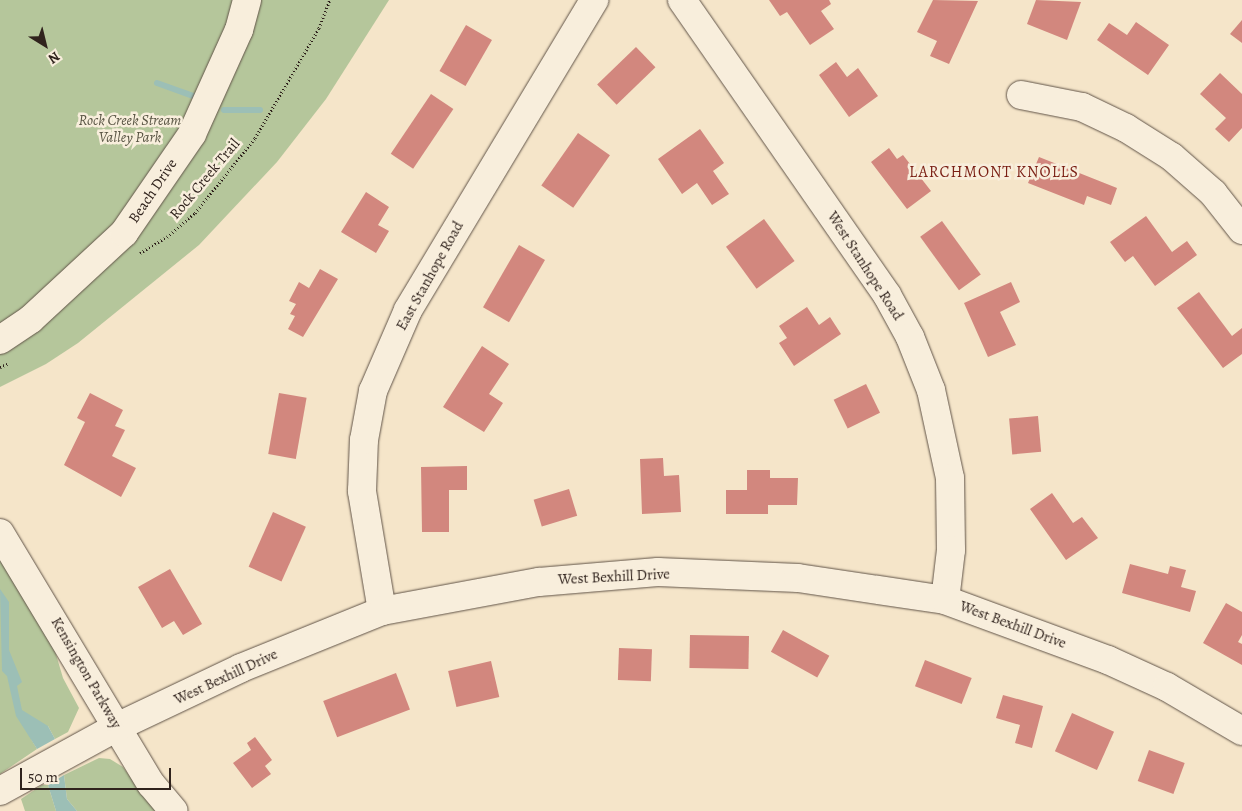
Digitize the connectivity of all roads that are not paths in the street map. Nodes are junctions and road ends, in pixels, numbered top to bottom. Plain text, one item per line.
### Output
1 (247, 0) edge
2 (594, 0) edge
3 (682, 0) edge
4 (1021, 95) dead end
5 (1242, 230) edge
6 (4, 351) edge
7 (0, 533) edge
8 (945, 600) junction
9 (382, 611) junction
10 (117, 727) junction
11 (1242, 732) edge
12 (0, 791) edge
13 (174, 811) edge

1 - 6 street, Beach Drive
2 - 9 street, East Stanhope Road
3 - 8 street, West Stanhope Road
4 - 5 street
7 - 10 street, Kensington Parkway
8 - 9 street, West Bexhill Drive
8 - 11 street, West Bexhill Drive
9 - 10 street, West Bexhill Drive
10 - 12 street, West Bexhill Drive
10 - 13 street, Kensington Parkway

